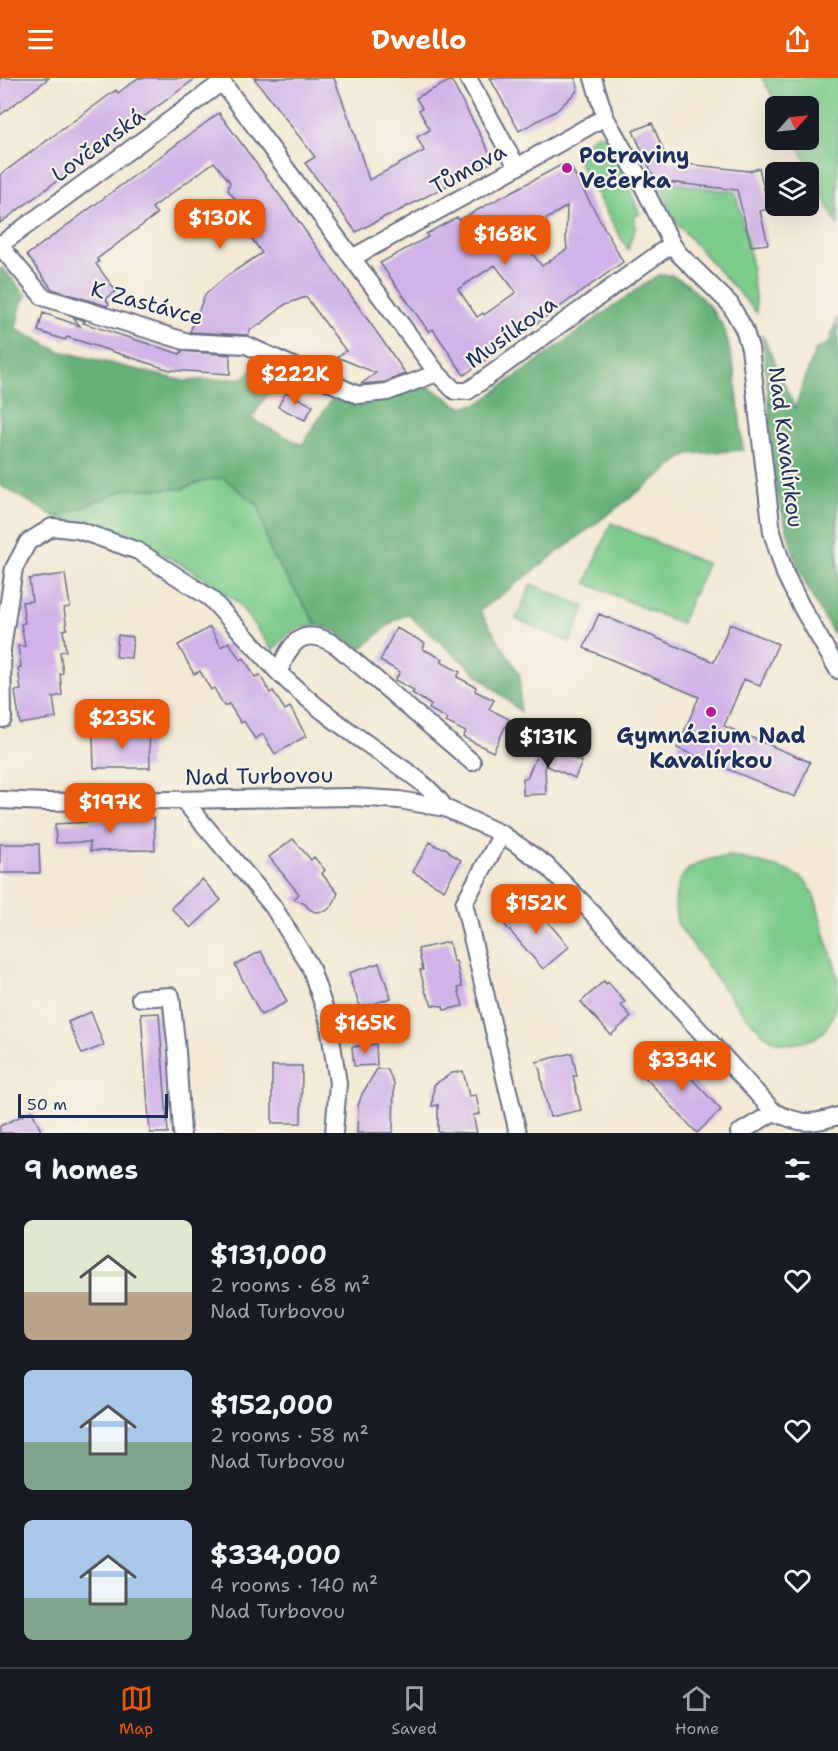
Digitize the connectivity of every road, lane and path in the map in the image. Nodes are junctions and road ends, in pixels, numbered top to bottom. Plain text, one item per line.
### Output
1 (468, 78) edge
2 (593, 78) edge
3 (220, 80) edge
4 (605, 117) junction
5 (518, 167) junction
6 (672, 244) junction
7 (0, 245) edge
8 (352, 258) junction
9 (437, 373) junction
10 (1, 649) edge
11 (838, 670) edge
12 (279, 673) junction
13 (3, 719) dead end
14 (472, 762) dead end
15 (0, 800) edge
16 (183, 800) junction
17 (445, 808) junction
18 (502, 834) junction
19 (140, 998) dead end
20 (774, 1112) junction
21 (838, 1116) edge
22 (182, 1133) edge
23 (334, 1133) edge
24 (518, 1133) edge
25 (739, 1133) edge

1 - 5 street
2 - 4 street
3 - 7 street, Lovčenská
3 - 8 street, Musílkova
4 - 5 street, Tůmova
4 - 6 street
5 - 8 street, Tůmova
6 - 9 street, Musílkova
6 - 11 street, Nad Kavalírkou
7 - 9 street, K Zastávce
8 - 9 street, Musílkova
10 - 12 street, Nad Turbovou
10 - 13 street, Nad Turbovou
12 - 14 street
12 - 17 street, Nad Turbovou
15 - 16 street, Nad Turbovou
16 - 17 street, Nad Turbovou
16 - 23 street
17 - 18 street, Nad Turbovou
18 - 20 street, Nad Turbovou
18 - 24 street
19 - 22 street
20 - 21 street
20 - 25 street

